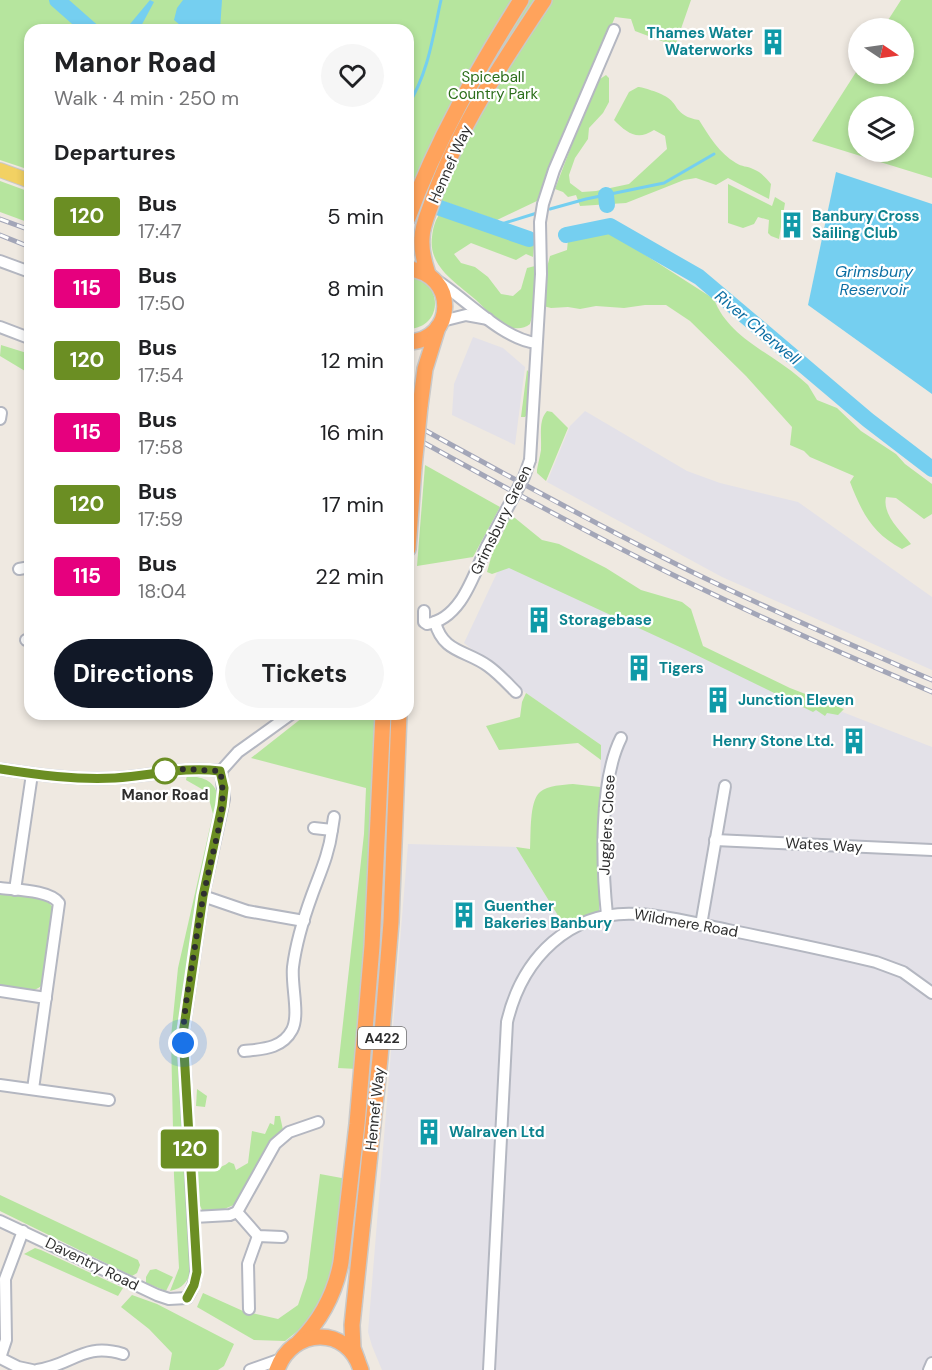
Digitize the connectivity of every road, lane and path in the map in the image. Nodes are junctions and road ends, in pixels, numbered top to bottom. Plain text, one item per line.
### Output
1 (521, 0) edge
2 (544, 0) edge
3 (614, 30) dead end
4 (0, 170) edge
5 (24, 179) edge
6 (414, 202) edge
7 (0, 261) edge
8 (24, 270) edge
9 (414, 270) edge
10 (432, 277) junction
11 (488, 319) junction
12 (440, 324) junction
13 (0, 327) edge
14 (24, 336) edge
15 (414, 341) edge
16 (536, 343) junction
17 (1, 414) edge
18 (0, 419) edge
19 (414, 467) edge
20 (424, 611) dead end
21 (435, 622) junction
22 (516, 692) dead end
23 (283, 720) edge
24 (383, 720) edge
25 (399, 720) edge
26 (621, 738) dead end
27 (0, 769) edge
28 (220, 771) junction
29 (32, 774) junction
30 (725, 786) dead end
31 (334, 817) dead end
32 (314, 828) dead end
33 (332, 830) junction
34 (716, 840) junction
35 (932, 850) edge
36 (0, 888) edge
37 (15, 890) junction
38 (203, 896) junction
39 (607, 915) junction
40 (304, 921) junction
41 (701, 925) junction
42 (0, 991) edge
43 (932, 993) edge
44 (46, 998) junction
45 (244, 1051) dead end
46 (0, 1085) edge
47 (33, 1089) junction
48 (109, 1100) dead end
49 (318, 1122) dead end
50 (237, 1212) junction
51 (194, 1217) junction
52 (0, 1221) edge
53 (23, 1231) junction
54 (258, 1236) junction
55 (282, 1237) dead end
56 (249, 1309) dead end
57 (299, 1342) junction
58 (123, 1354) dead end
59 (0, 1358) edge
60 (932, 1363) edge
61 (279, 1365) edge
62 (360, 1367) edge
63 (32, 1370) edge
64 (37, 1370) edge
65 (250, 1370) edge
66 (489, 1370) edge
67 (929, 1370) edge

1 - 6 highway, Hennef Way
2 - 10 highway, Hennef Way
3 - 16 street, Grimsbury Green
4 - 5 main road
7 - 8 street
9 - 10 highway
10 - 11 street
10 - 12 highway, Hennef Way
11 - 12 street
11 - 16 street
12 - 15 highway
12 - 19 highway, bridge
13 - 14 street
16 - 21 street, Grimsbury Green, bridge
17 - 18 street
20 - 21 street
21 - 22 street
23 - 28 street
24 - 57 highway, Hennef Way / A422
25 - 62 highway, Hennef Way / A422
26 - 39 street, Jugglers Close
27 - 29 street
28 - 29 street
28 - 38 street
29 - 37 street
30 - 34 street
31 - 33 street
32 - 33 street
33 - 40 street
34 - 35 street, Wates Way
34 - 41 street
36 - 37 street
37 - 44 street
38 - 40 street
38 - 51 street
39 - 41 street, Wildmere Road
39 - 66 street, Wildmere Road
40 - 45 street
41 - 43 street, Wildmere Road
42 - 44 street
44 - 47 street
46 - 47 street
47 - 48 street
49 - 50 street
50 - 51 street
50 - 54 street
51 - 53 street, Daventry Road
52 - 53 street, Daventry Road
53 - 59 street
54 - 55 street
54 - 56 street
57 - 61 highway, Hennef Way
57 - 62 highway
58 - 64 street
59 - 63 street
60 - 67 street
61 - 65 street

